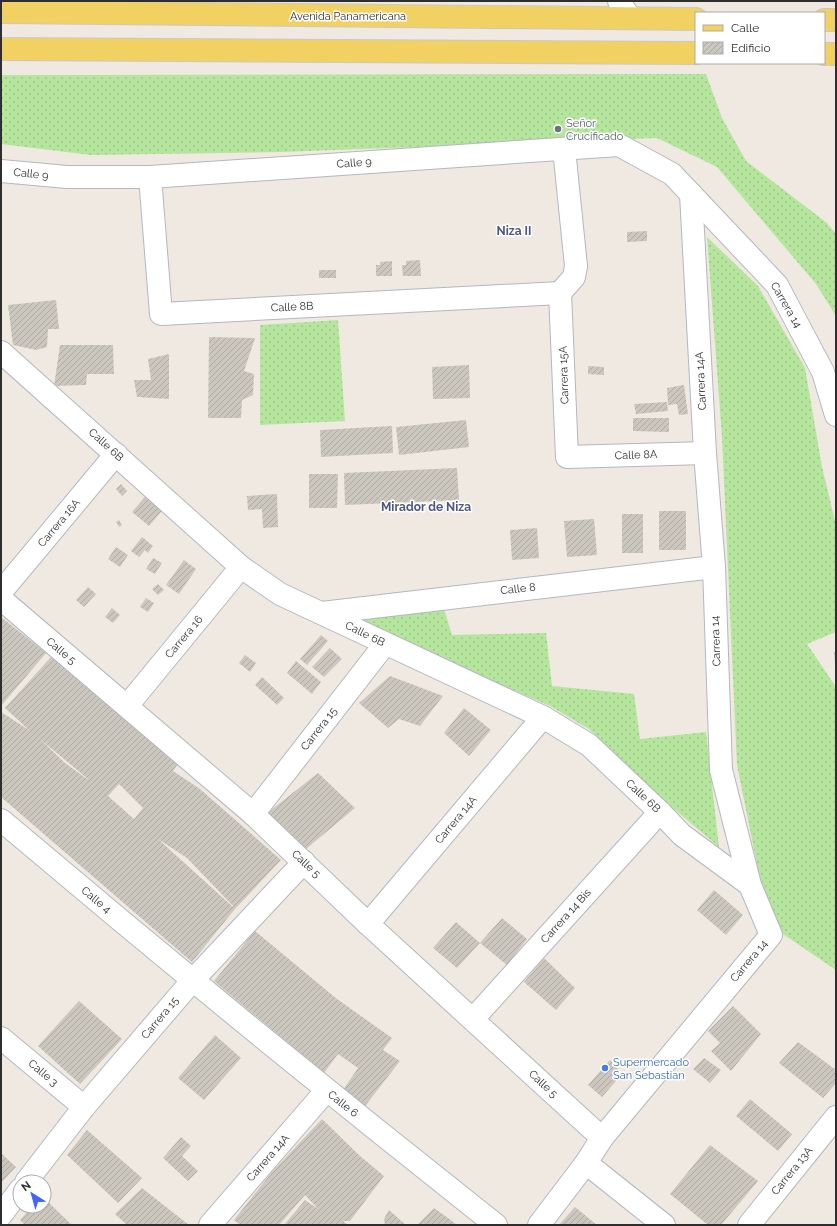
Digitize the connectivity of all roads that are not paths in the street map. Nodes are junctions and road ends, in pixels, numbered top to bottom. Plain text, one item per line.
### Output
1 (56, 7) edge
2 (624, 10) edge
3 (1, 12) edge
4 (695, 19) edge
5 (825, 20) edge
6 (836, 20) edge
7 (1, 49) edge
8 (695, 53) edge
9 (825, 54) edge
10 (836, 54) edge
11 (564, 149) junction
12 (1, 171) edge
13 (150, 177) junction
14 (691, 194) junction
15 (560, 293) junction
16 (1, 352) edge
17 (836, 415) edge
18 (705, 453) junction
19 (116, 454) junction
20 (567, 457) joint
21 (714, 567) junction
22 (242, 568) junction
23 (1, 592) edge
24 (1, 599) edge
25 (322, 613) junction
26 (385, 644) junction
27 (127, 706) junction
28 (544, 717) junction
29 (660, 812) junction
30 (253, 814) junction
31 (1, 820) edge
32 (304, 862) junction
33 (750, 886) junction
34 (368, 924) junction
35 (192, 981) junction
36 (473, 1019) junction
37 (1, 1038) edge
38 (326, 1091) junction
39 (84, 1107) junction
40 (836, 1117) edge
41 (602, 1138) junction
42 (586, 1163) junction
43 (32, 1174) edge
44 (12, 1201) edge
45 (1, 1215) edge
46 (210, 1225) edge
47 (496, 1225) edge
48 (538, 1225) edge
49 (664, 1225) edge
50 (749, 1225) edge

1 - 2 main road, Avenida Panamericana
1 - 3 main road, Avenida Panamericana
2 - 4 main road, Avenida Panamericana
5 - 6 main road
7 - 8 main road
9 - 10 main road
11 - 13 street, Calle 9
11 - 14 street, Calle 9
11 - 15 street
12 - 13 street, Calle 9
13 - 15 street, Calle 8B
14 - 17 street, Carrera 14
14 - 18 street, Carrera 14A
15 - 20 street, Carrera 15A
16 - 19 street, Calle 6B
18 - 20 street, Calle 8A
18 - 21 street, Carrera 14A
19 - 22 street, Calle 6B
19 - 23 street, Carrera 16A
21 - 25 street, Calle 8
21 - 33 street, Carrera 14
22 - 25 street, Calle 6B
22 - 27 street, Carrera 16
24 - 27 street, Calle 5
25 - 26 street, Calle 6B
26 - 28 street, Calle 6B
26 - 30 street, Carrera 15
27 - 30 street, Calle 5
28 - 29 street, Calle 6B
28 - 34 street, Carrera 14A
29 - 33 street, Calle 6B
29 - 36 street, Carrera 14 Bis
30 - 32 street, Calle 5
31 - 35 street, Calle 4
32 - 34 street, Calle 5
32 - 35 street, Carrera 15
33 - 41 street, Carrera 14
34 - 36 street, Calle 5
35 - 38 street, Calle 6
35 - 39 street, Carrera 15
36 - 41 street, Calle 5
37 - 39 street, Calle 3
38 - 46 street, Carrera 14A
38 - 47 street, Calle 6
39 - 43 street, Carrera 15
40 - 50 street, Carrera 13A
41 - 42 street, Carrera 14
42 - 48 street, Carrera 14
42 - 49 street
44 - 45 street

